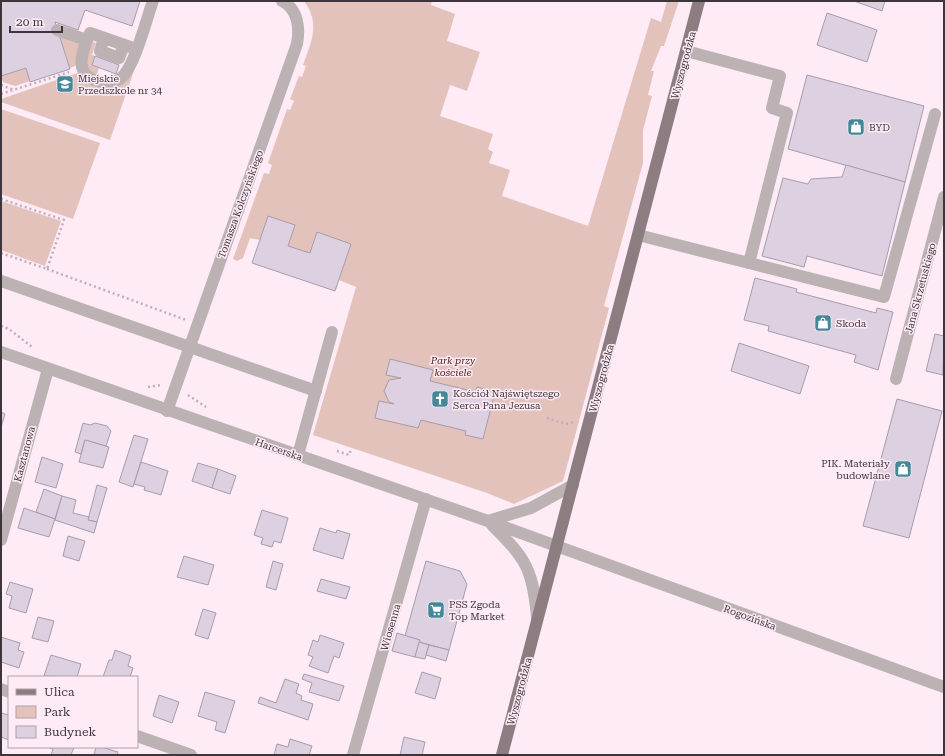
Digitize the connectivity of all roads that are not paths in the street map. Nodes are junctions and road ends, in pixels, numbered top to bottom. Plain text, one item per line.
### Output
1 (153, 1) edge
2 (282, 1) edge
3 (699, 1) edge
4 (57, 30) dead end
5 (87, 40) junction
6 (136, 49) junction
7 (686, 51) junction
8 (935, 114) dead end
9 (944, 197) edge
10 (638, 235) junction
11 (748, 263) junction
12 (1, 281) edge
13 (332, 332) dead end
14 (189, 347) junction
15 (1, 352) edge
16 (48, 369) junction
17 (896, 378) dead end
18 (316, 391) junction
19 (167, 411) junction
20 (298, 455) junction
21 (573, 485) junction
22 (426, 499) junction
23 (488, 521) junction
24 (1, 540) edge
25 (557, 547) junction
26 (538, 619) junction
27 (944, 687) edge
28 (138, 736) edge
29 (191, 755) edge
30 (353, 755) edge
31 (502, 755) edge

1 - 6 street
2 - 14 street, Tomasza Kolczyńskiego
3 - 7 main road, Wyszogrodzka
4 - 5 street
5 - 6 street
5 - 6 street
7 - 10 main road, Wyszogrodzka
7 - 11 street
8 - 11 street
9 - 17 street, Jana Skrzetuskiego
10 - 11 street
10 - 21 main road, Wyszogrodzka
12 - 14 street
13 - 18 street
14 - 18 street
14 - 19 street, Tomasza Kolczyńskiego
15 - 16 street, Harcerska
16 - 19 street, Harcerska
16 - 24 street, Kasztanowa
18 - 20 street
19 - 20 street, Harcerska
20 - 22 street, Harcerska
21 - 23 street
21 - 25 main road, Wyszogrodzka
22 - 23 street, Harcerska
22 - 30 street, Wiosenna
23 - 25 street, Harcerska
23 - 26 street
25 - 26 main road, Wyszogrodzka
25 - 27 street, Rogozińska
26 - 31 main road, Wyszogrodzka
28 - 29 street

